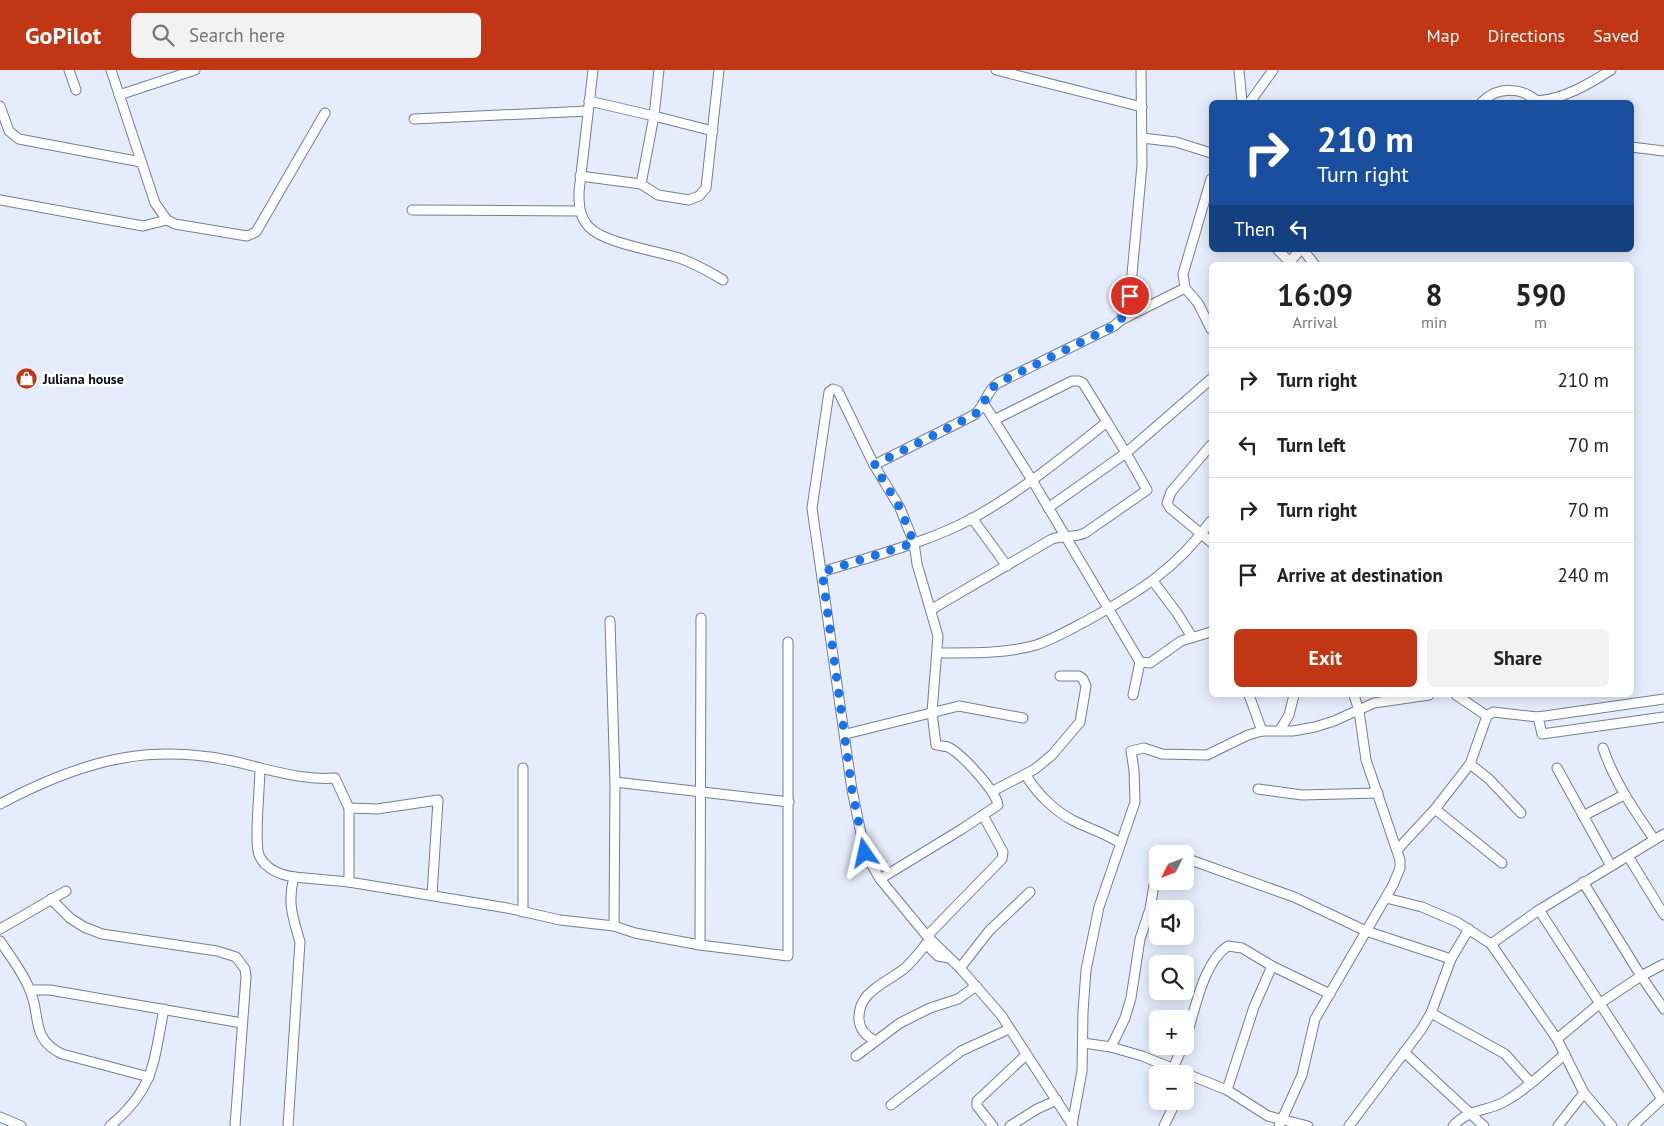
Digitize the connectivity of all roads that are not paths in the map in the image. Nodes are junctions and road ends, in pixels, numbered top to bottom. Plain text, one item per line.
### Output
1 (69, 70) edge
2 (111, 70) edge
3 (195, 70) edge
4 (593, 70) edge
5 (659, 70) edge
6 (720, 70) edge
7 (996, 70) edge
8 (1141, 70) edge
9 (1239, 70) edge
10 (1273, 70) edge
11 (1611, 70) edge
12 (76, 90) dead end
13 (119, 95) junction
14 (1242, 100) edge
15 (1251, 100) edge
16 (1484, 100) edge
17 (1535, 100) edge
18 (1552, 100) edge
19 (589, 101) junction
20 (0, 106) edge
21 (1142, 106) junction
22 (588, 111) junction
23 (325, 113) dead end
24 (654, 116) junction
25 (414, 119) dead end
26 (713, 131) junction
27 (0, 134) edge
28 (14, 136) junction
29 (1142, 138) junction
30 (1634, 147) edge
31 (1664, 151) edge
32 (1209, 152) edge
33 (141, 162) junction
34 (580, 176) junction
35 (641, 184) junction
36 (1208, 197) edge
37 (0, 200) edge
38 (412, 210) dead end
39 (579, 212) junction
40 (167, 220) junction
41 (1299, 252) edge
42 (1303, 252) edge
43 (1290, 262) edge
44 (1312, 262) edge
45 (723, 280) dead end
46 (1185, 288) junction
47 (1121, 320) junction
48 (1209, 325) edge
49 (1209, 381) edge
50 (984, 404) junction
51 (994, 420) junction
52 (1107, 422) junction
53 (1209, 447) edge
54 (1126, 453) junction
55 (874, 465) junction
56 (1032, 480) junction
57 (1048, 508) junction
58 (972, 518) junction
59 (1209, 523) edge
60 (1201, 534) junction
61 (1063, 535) junction
62 (1209, 540) edge
63 (914, 543) junction
64 (1007, 566) junction
65 (822, 572) junction
66 (1153, 581) junction
67 (1109, 608) junction
68 (932, 609) junction
69 (701, 618) dead end
70 (610, 621) dead end
71 (1209, 633) edge
72 (1192, 637) junction
73 (788, 642) dead end
74 (938, 653) junction
75 (1140, 662) junction
76 (1060, 676) dead end
77 (1133, 695) dead end
78 (1251, 697) edge
79 (1294, 697) edge
80 (1355, 697) edge
81 (1413, 697) edge
82 (1459, 697) edge
83 (1664, 699) edge
84 (1359, 711) junction
85 (932, 712) junction
86 (1487, 716) junction
87 (1538, 716) junction
88 (1664, 716) edge
89 (1023, 718) dead end
90 (1280, 730) junction
91 (1262, 731) junction
92 (846, 734) junction
93 (1603, 748) dead end
94 (1470, 764) junction
95 (260, 768) junction
96 (523, 768) dead end
97 (1557, 768) dead end
98 (1026, 775) junction
99 (615, 782) junction
100 (1258, 789) dead end
101 (993, 791) junction
102 (699, 792) junction
103 (1378, 793) junction
104 (1624, 795) junction
105 (789, 802) junction
106 (0, 804) edge
107 (349, 808) junction
108 (1435, 809) junction
109 (1521, 813) dead end
110 (983, 815) junction
111 (1583, 816) junction
112 (1664, 834) edge
113 (1654, 839) junction
114 (1120, 843) junction
115 (1397, 850) junction
116 (1628, 856) junction
117 (1194, 861) edge
118 (1502, 863) dead end
119 (1611, 866) junction
120 (294, 877) junction
121 (880, 879) junction
122 (349, 882) junction
123 (1583, 882) junction
124 (1153, 890) edge
125 (66, 891) dead end
126 (1030, 892) dead end
127 (432, 895) junction
128 (1386, 898) junction
129 (51, 899) junction
130 (1539, 910) junction
131 (523, 912) junction
132 (1664, 915) edge
133 (614, 926) junction
134 (0, 929) edge
135 (1469, 929) junction
136 (1366, 932) junction
137 (927, 936) junction
138 (0, 941) edge
139 (1491, 944) junction
140 (700, 945) junction
141 (949, 958) junction
142 (1451, 959) junction
143 (1664, 964) edge
144 (1272, 966) junction
145 (960, 968) junction
146 (1641, 976) junction
147 (976, 986) junction
148 (30, 990) junction
149 (1330, 994) junction
150 (1599, 1004) junction
151 (1664, 1009) edge
152 (164, 1010) junction
153 (1194, 1013) edge
154 (1431, 1013) junction
155 (242, 1023) junction
156 (1009, 1029) junction
157 (1557, 1039) junction
158 (874, 1040) junction
159 (1084, 1043) junction
160 (1111, 1047) junction
161 (1404, 1052) junction
162 (1565, 1054) junction
163 (1026, 1055) junction
164 (856, 1056) dead end
165 (1164, 1065) edge
166 (149, 1078) junction
167 (1194, 1081) edge
168 (1530, 1082) junction
169 (1227, 1090) junction
170 (1584, 1093) junction
171 (1663, 1098) edge
172 (1057, 1100) junction
173 (891, 1106) dead end
174 (1172, 1110) edge
175 (1468, 1113) junction
176 (0, 1117) edge
177 (1280, 1123) edge
178 (1073, 1125) edge
179 (22, 1126) edge
180 (110, 1126) edge
181 (235, 1126) edge
182 (288, 1126) edge
183 (993, 1126) edge
184 (1010, 1126) edge
185 (1164, 1126) edge
186 (1308, 1126) edge
187 (1349, 1126) edge
188 (1453, 1126) edge
189 (1484, 1126) edge
190 (1558, 1126) edge
191 (1612, 1126) edge
192 (1633, 1126) edge

1 - 12 street
2 - 13 street
3 - 13 street
4 - 19 street
5 - 24 street
6 - 26 street
7 - 21 street
8 - 21 street
9 - 14 street
10 - 15 street
11 - 18 street
13 - 33 street
16 - 17 street
19 - 22 street
19 - 24 street
20 - 28 street
21 - 29 street
22 - 25 street
22 - 34 street
23 - 40 street
24 - 26 street
24 - 35 street
26 - 35 street
27 - 28 street
28 - 33 street
29 - 32 street
29 - 47 street
30 - 31 street
33 - 40 street
34 - 35 street
34 - 39 street
36 - 46 street
37 - 40 street
38 - 39 street
39 - 45 street
41 - 43 street
42 - 44 street
46 - 47 street
46 - 48 street
47 - 50 street
49 - 54 street
50 - 51 street
50 - 55 street
51 - 52 street
51 - 56 street
52 - 54 street
52 - 56 street
53 - 60 street
54 - 57 street
54 - 61 street
55 - 63 street
55 - 65 street
56 - 57 street
56 - 58 street
57 - 61 street
58 - 63 street
58 - 64 street
59 - 60 street
60 - 62 street
60 - 66 street
61 - 64 street
61 - 67 street
63 - 65 street
63 - 68 street
64 - 68 street
65 - 92 street
66 - 67 street
66 - 72 street
67 - 74 street
67 - 75 street
68 - 74 street
69 - 102 street
70 - 99 street
71 - 72 street
72 - 75 street
73 - 105 street
74 - 85 street
75 - 77 street
76 - 98 street
78 - 91 street
79 - 90 street
80 - 84 street
81 - 84 street
82 - 86 street
83 - 87 street
84 - 90 street
84 - 103 street
85 - 89 street
85 - 92 street
85 - 101 street
86 - 87 street
86 - 94 street
87 - 88 street
90 - 91 street
91 - 114 street
92 - 121 street
93 - 104 street
94 - 108 street
94 - 109 street
95 - 106 street
95 - 107 street
95 - 120 street
96 - 131 street
97 - 111 street
98 - 101 street
98 - 114 street
99 - 102 street
99 - 133 street
100 - 103 street
101 - 110 street
102 - 105 street
102 - 140 street
103 - 115 street
104 - 111 street
104 - 113 street
105 - 140 street
107 - 122 street
107 - 127 street
108 - 115 street
108 - 118 street
110 - 121 street
110 - 137 street
111 - 119 street
112 - 113 street
113 - 116 street
114 - 159 street
115 - 128 street
116 - 119 street
116 - 132 street
117 - 136 street
119 - 123 street
120 - 122 street
120 - 182 street
121 - 137 street
122 - 127 street
123 - 130 street
123 - 146 street
124 - 160 street
125 - 129 street
126 - 145 street
127 - 131 street
128 - 135 street
128 - 136 street
129 - 134 street
129 - 155 street
130 - 139 street
130 - 150 street
131 - 133 street
133 - 140 street
135 - 139 street
135 - 142 street
136 - 142 street
136 - 149 street
137 - 141 street
138 - 148 street
139 - 157 street
141 - 145 street
141 - 158 street
142 - 154 street
143 - 146 street
144 - 149 street
144 - 153 street
144 - 169 street
145 - 147 street
146 - 150 street
146 - 151 street
147 - 156 street
147 - 158 street
148 - 152 street
148 - 166 street
149 - 177 street
150 - 157 street
150 - 171 street
152 - 155 street
152 - 166 street
154 - 161 street
154 - 168 street
155 - 181 street
156 - 163 street
156 - 173 street
157 - 162 street
158 - 164 street
159 - 160 street
159 - 178 street
160 - 165 street
161 - 175 street
161 - 187 street
162 - 168 street
162 - 170 street
163 - 172 street
163 - 183 street
166 - 180 street
167 - 169 street
168 - 175 street
169 - 177 street
170 - 190 street
170 - 191 street
171 - 192 street
172 - 178 street
172 - 184 street
174 - 185 street
175 - 188 street
175 - 189 street
176 - 179 street
177 - 186 street

